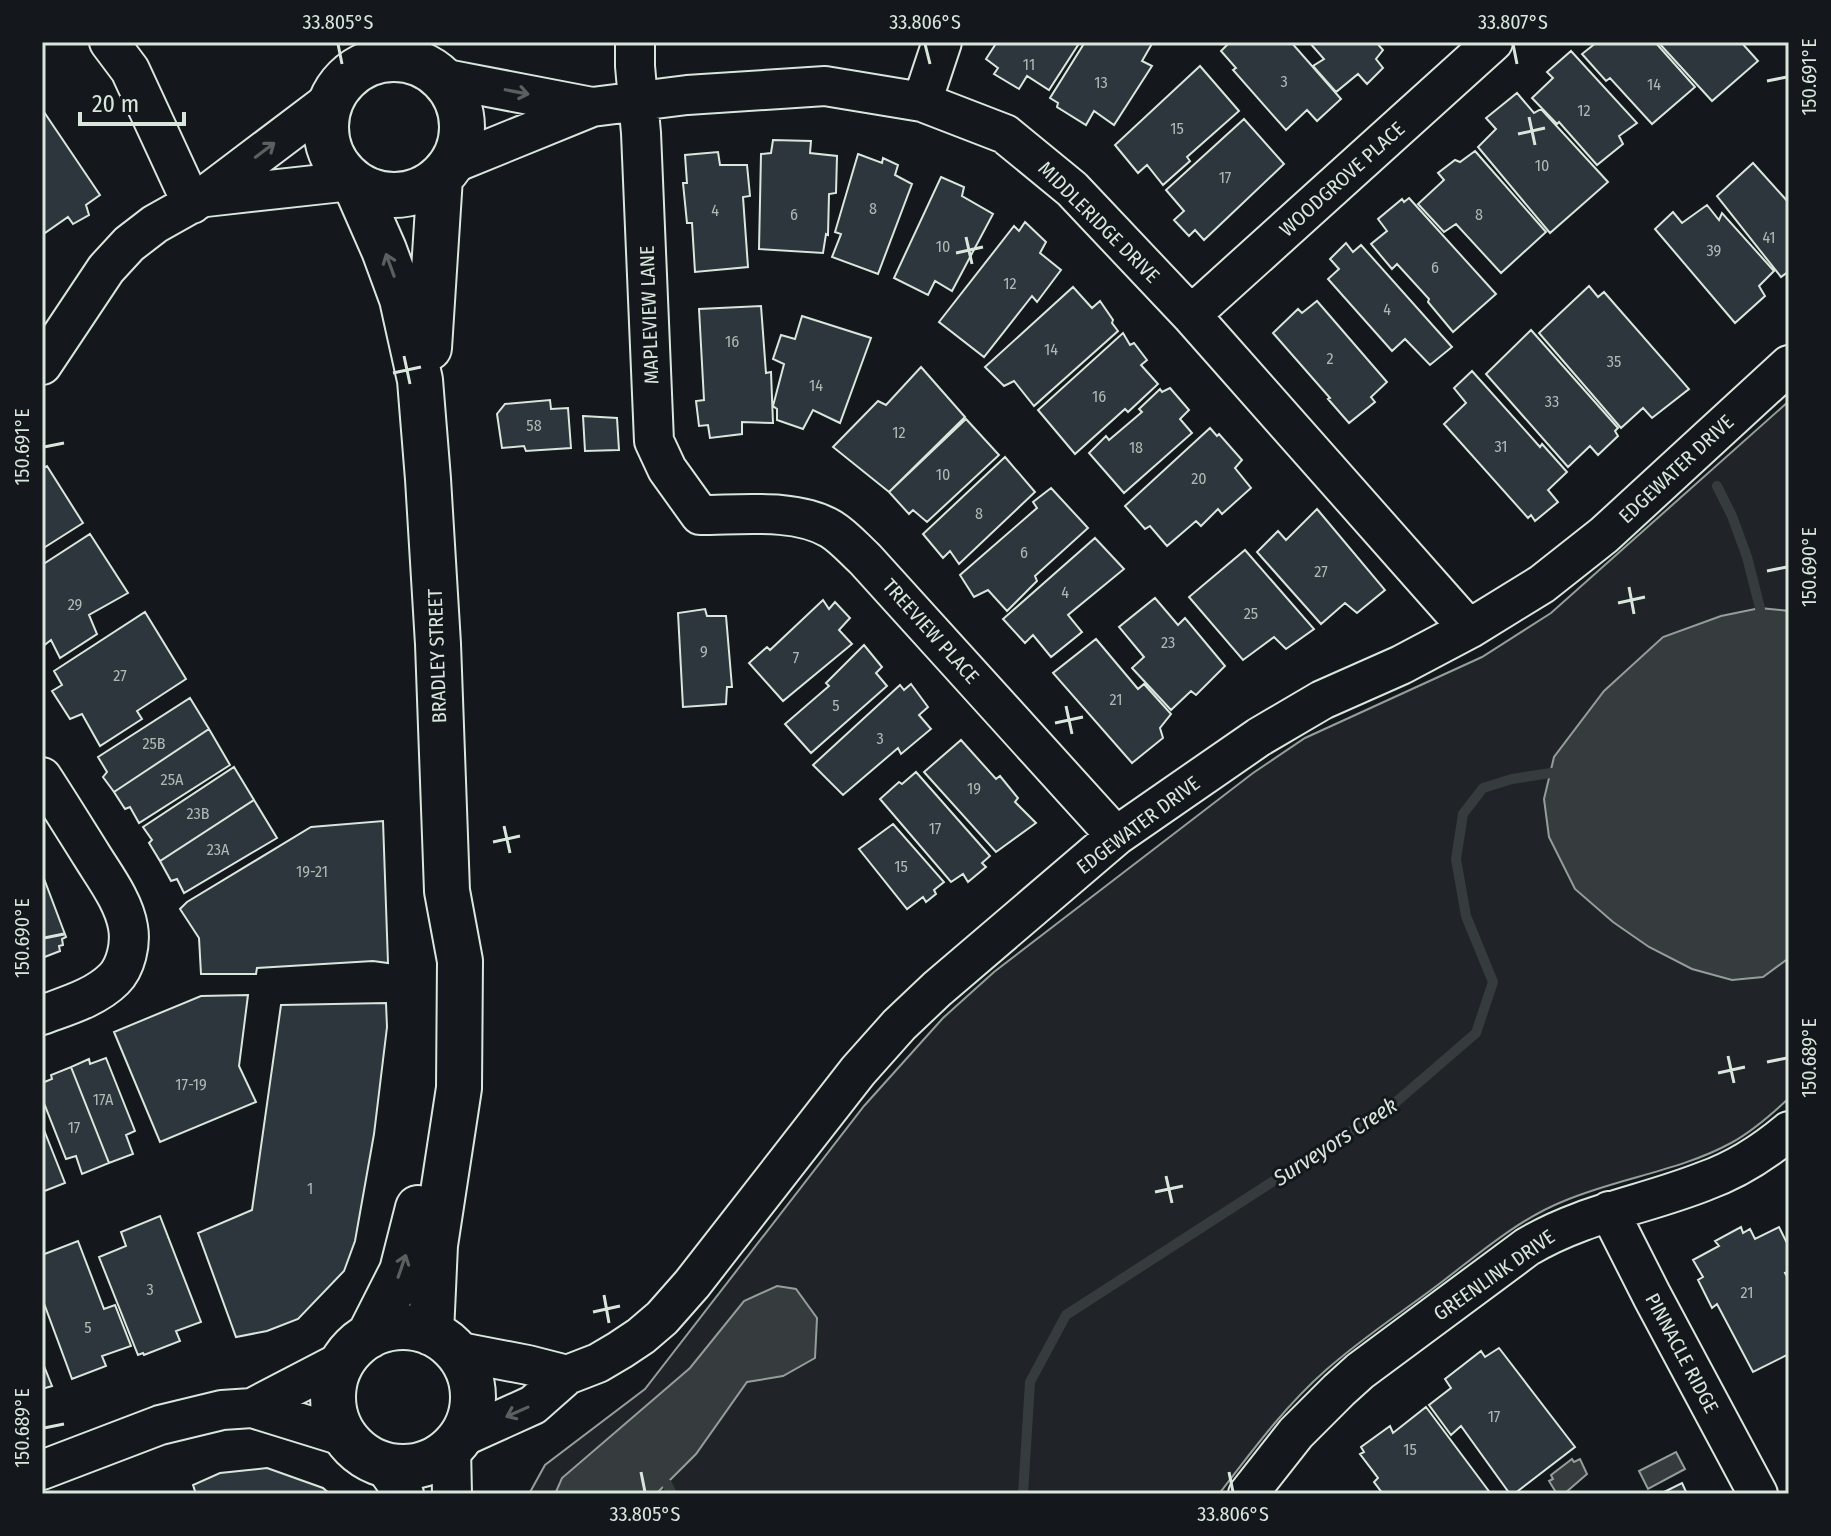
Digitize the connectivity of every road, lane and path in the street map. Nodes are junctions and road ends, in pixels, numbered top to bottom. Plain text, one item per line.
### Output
1 (109, 42) edge
2 (348, 42) edge
3 (635, 42) edge
4 (942, 42) edge
5 (1493, 42) edge
6 (434, 65) edge
7 (334, 93) junction
8 (638, 102) junction
9 (922, 102) junction
10 (592, 107) junction
11 (446, 170) junction
12 (353, 183) junction
13 (198, 200) junction
14 (1191, 315) junction
15 (42, 365) edge
16 (1789, 365) edge
17 (424, 422) junction
18 (700, 515) joint
19 (1469, 629) junction
20 (42, 777) edge
21 (1116, 836) junction
22 (447, 891) junction
23 (42, 1015) edge
24 (1789, 1131) edge
25 (1609, 1211) junction
26 (443, 1342) junction
27 (356, 1348) junction
28 (567, 1375) junction
29 (252, 1408) junction
30 (346, 1437) junction
31 (456, 1443) junction
32 (42, 1470) edge
33 (394, 1479) edge
34 (452, 1494) edge
35 (1248, 1494) edge
36 (1758, 1494) edge

1 - 13 street
2 - 7 main road
3 - 8 street, MAPLEVIEW LANE
4 - 9 street
5 - 14 street, WOODGROVE PLACE
6 - 7 main road
6 -> 10 street, MIDDLERIDGE DRIVE
6 - 11 main road
7 - 12 main road
13 -> 7 street
8 - 9 street, MIDDLERIDGE DRIVE
8 - 10 street, MIDDLERIDGE DRIVE
8 - 18 street, MAPLEVIEW LANE
9 - 14 street, MIDDLERIDGE DRIVE
10 - 11 street, MIDDLERIDGE DRIVE
11 - 12 main road
11 - 17 main road, BRADLEY STREET
12 - 13 street
17 -> 12 main road, BRADLEY STREET
13 - 15 street
14 - 19 street, MIDDLERIDGE DRIVE
16 - 19 street, EDGEWATER DRIVE
17 - 22 main road, BRADLEY STREET
18 - 21 street, TREEVIEW PLACE
19 - 21 street, EDGEWATER DRIVE
20 - 23 street
21 - 28 street, EDGEWATER DRIVE
22 - 26 main road, BRADLEY STREET
27 -> 22 main road, BRADLEY STREET
24 - 25 street, GREENLINK DRIVE
25 - 35 street, GREENLINK DRIVE
25 - 36 street, PINNACLE RIDGE
26 - 27 main road
26 - 28 street
26 - 31 main road
27 - 29 street
27 - 30 main road
28 -> 31 street, EDGEWATER DRIVE
29 - 30 street
29 - 32 street
30 - 33 main road
31 - 33 main road
31 - 34 street

